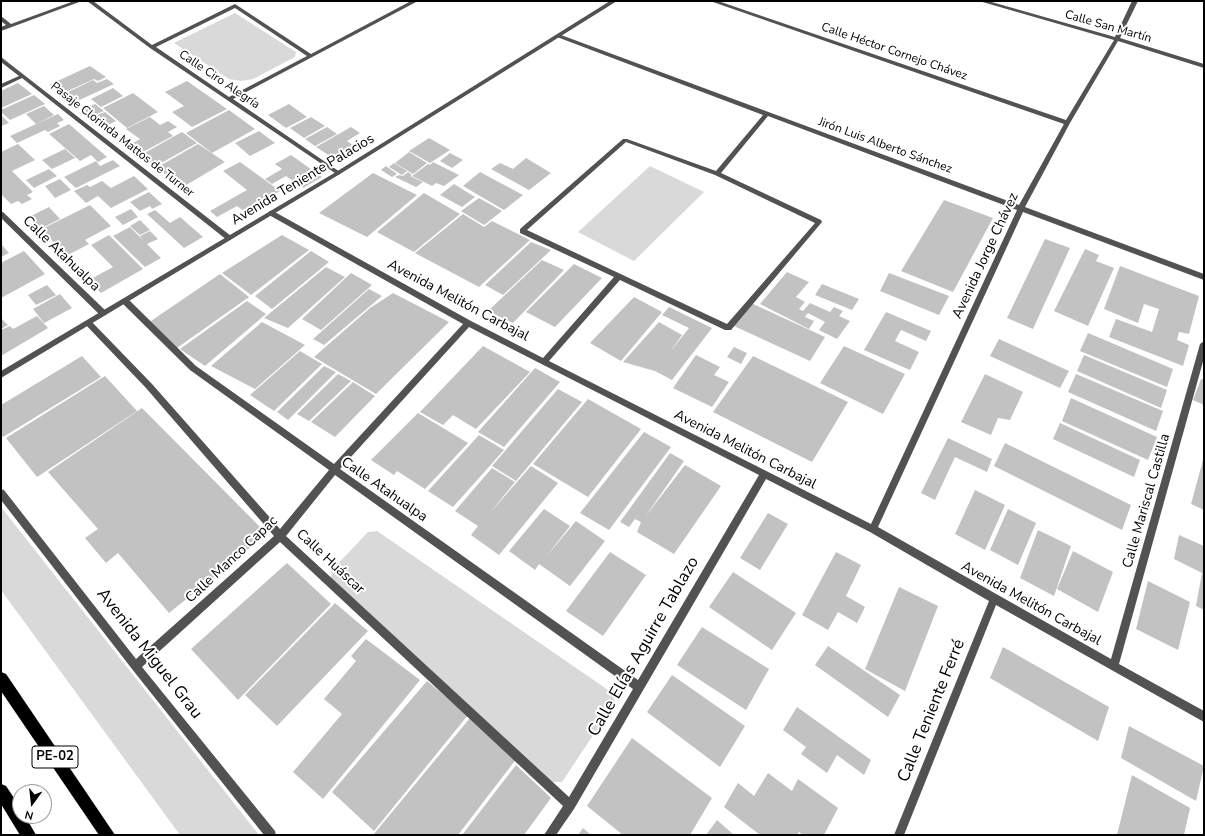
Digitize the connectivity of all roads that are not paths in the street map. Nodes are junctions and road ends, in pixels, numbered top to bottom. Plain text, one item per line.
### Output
1 (79, 1) edge
2 (90, 1) edge
3 (415, 1) edge
4 (614, 1) edge
5 (713, 1) edge
6 (982, 1) edge
7 (1135, 1) edge
8 (1, 18) edge
9 (9, 25) junction
10 (1, 29) edge
11 (559, 36) junction
12 (1117, 39) junction
13 (152, 47) junction
14 (311, 56) junction
15 (1, 59) edge
16 (1204, 66) edge
17 (22, 76) junction
18 (1, 86) edge
19 (229, 99) junction
20 (767, 114) junction
21 (1067, 123) junction
22 (338, 173) junction
23 (717, 174) junction
24 (1021, 208) junction
25 (271, 213) junction
26 (1, 214) edge
27 (229, 238) junction
28 (618, 277) junction
29 (1204, 277) edge
30 (125, 300) junction
31 (103, 313) junction
32 (88, 322) junction
33 (468, 323) junction
34 (1204, 344) edge
35 (544, 362) junction
36 (1, 375) edge
37 (334, 470) junction
38 (764, 474) junction
39 (1, 493) edge
40 (873, 529) junction
41 (280, 536) junction
42 (994, 599) junction
43 (135, 666) junction
44 (1114, 666) junction
45 (1, 679) edge
46 (639, 687) junction
47 (1204, 716) edge
48 (1, 791) edge
49 (570, 805) junction
50 (29, 835) edge
51 (108, 835) edge
52 (271, 835) edge
53 (549, 835) edge
54 (899, 835) edge

1 - 9 street
2 - 13 street, Calle Ciro Alegría
3 - 14 street
4 - 11 street, Avenida Teniente Palacios
5 - 21 street, Calle Héctor Cornejo Chávez
6 - 12 street, Calle San Martín
7 - 12 street, Avenida Jorge Chávez
8 - 9 street
9 - 10 street
11 - 20 street, Jirón Luis Alberto Sánchez
11 - 22 street, Avenida Teniente Palacios
12 - 16 street, Calle San Martín
12 - 21 street, Avenida Jorge Chávez
13 - 14 street
13 - 19 street, Calle Ciro Alegría
14 - 19 street
15 - 17 street, Pasaje Clorinda Mattos de Turner
17 - 18 street
17 - 27 street, Pasaje Clorinda Mattos de Turner
19 - 22 street, Calle Ciro Alegría
20 - 23 street
20 - 24 street, Jirón Luis Alberto Sánchez
21 - 24 street, Avenida Jorge Chávez
22 - 25 street, Avenida Teniente Palacios
23 - 28 street
23 - 28 street
24 - 29 street, Jirón Luis Alberto Sánchez
24 - 40 street, Avenida Jorge Chávez
25 - 27 street, Avenida Teniente Palacios
25 - 33 street, Avenida Melitón Carbajal
26 - 31 street, Calle Atahualpa
27 - 30 street, Avenida Teniente Palacios
28 - 35 street
30 - 31 street, Avenida Teniente Palacios
30 - 37 street, Calle Atahualpa
31 - 32 street, Avenida Teniente Palacios
32 - 36 street, Avenida Teniente Palacios
32 - 41 street, Calle Huáscar
33 - 35 street, Avenida Melitón Carbajal
33 - 37 street, Calle Manco Capac
34 - 44 street, Calle Mariscal Castilla
35 - 38 street, Avenida Melitón Carbajal
37 - 41 street, Calle Manco Capac
37 - 46 street, Calle Atahualpa
38 - 40 street, Avenida Melitón Carbajal
38 - 46 street, Calle Elías Aguirre Tablazo
39 - 43 street, Avenida Miguel Grau
40 - 42 street, Avenida Melitón Carbajal
41 - 43 street, Calle Manco Capac
41 - 49 street, Calle Huáscar
42 - 44 street, Avenida Melitón Carbajal
42 - 54 street, Calle Teniente Ferré
43 - 52 street, Avenida Miguel Grau
44 - 47 street, Avenida Melitón Carbajal
45 - 51 highway, PE-02
46 - 49 street, Calle Elías Aguirre Tablazo
48 - 50 highway
49 - 53 street, Calle Elías Aguirre Tablazo

